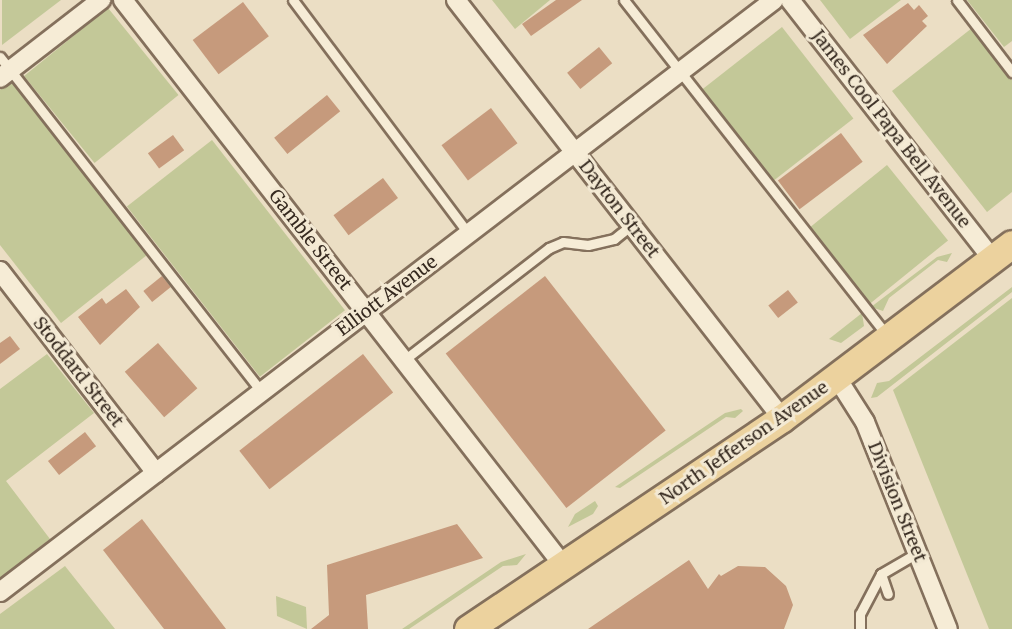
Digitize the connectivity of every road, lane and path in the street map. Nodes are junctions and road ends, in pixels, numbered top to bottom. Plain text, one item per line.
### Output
1 (101, 0) edge
2 (123, 0) edge
3 (293, 0) edge
4 (456, 0) edge
5 (624, 0) edge
6 (774, 0) edge
7 (790, 0) edge
8 (957, 0) edge
9 (4, 68) edge
10 (680, 72) junction
11 (1012, 72) edge
12 (575, 153) junction
13 (631, 225) junction
14 (469, 234) junction
15 (1002, 251) edge
16 (0, 271) edge
17 (366, 312) junction
18 (889, 338) junction
19 (404, 360) junction
20 (837, 378) junction
21 (262, 392) junction
22 (782, 418) junction
23 (156, 473) junction
24 (917, 553) junction
25 (563, 565) junction
26 (881, 574) junction
27 (0, 592) edge
28 (888, 594) dead end
29 (468, 629) edge
30 (860, 629) edge
31 (948, 629) edge

1 - 9 street
2 - 17 street, Gamble Street
3 - 14 lane
4 - 12 street, Dayton Street
5 - 10 lane
6 - 10 street, Elliott Avenue
7 - 15 street, James Cool Papa Bell Avenue
8 - 11 lane
9 - 21 lane
10 - 12 street, Elliott Avenue
10 - 18 lane
12 - 13 street, Dayton Street
12 - 14 street, Elliott Avenue
13 - 19 lane
13 - 22 street, Dayton Street
14 - 17 street, Elliott Avenue
15 - 18 main road, North Jefferson Avenue
16 - 23 street, Stoddard Street
17 - 19 street, Gamble Street
17 - 21 street, Elliott Avenue
18 - 20 main road, North Jefferson Avenue
19 - 25 street, Gamble Street
20 - 22 main road, North Jefferson Avenue
20 - 24 street, Division Street
21 - 23 street, Elliott Avenue
22 - 25 main road, North Jefferson Avenue
23 - 27 street, Elliott Avenue
24 - 26 lane
24 - 31 street, Division Street
25 - 29 main road, North Jefferson Avenue
26 - 28 lane
26 - 30 lane

